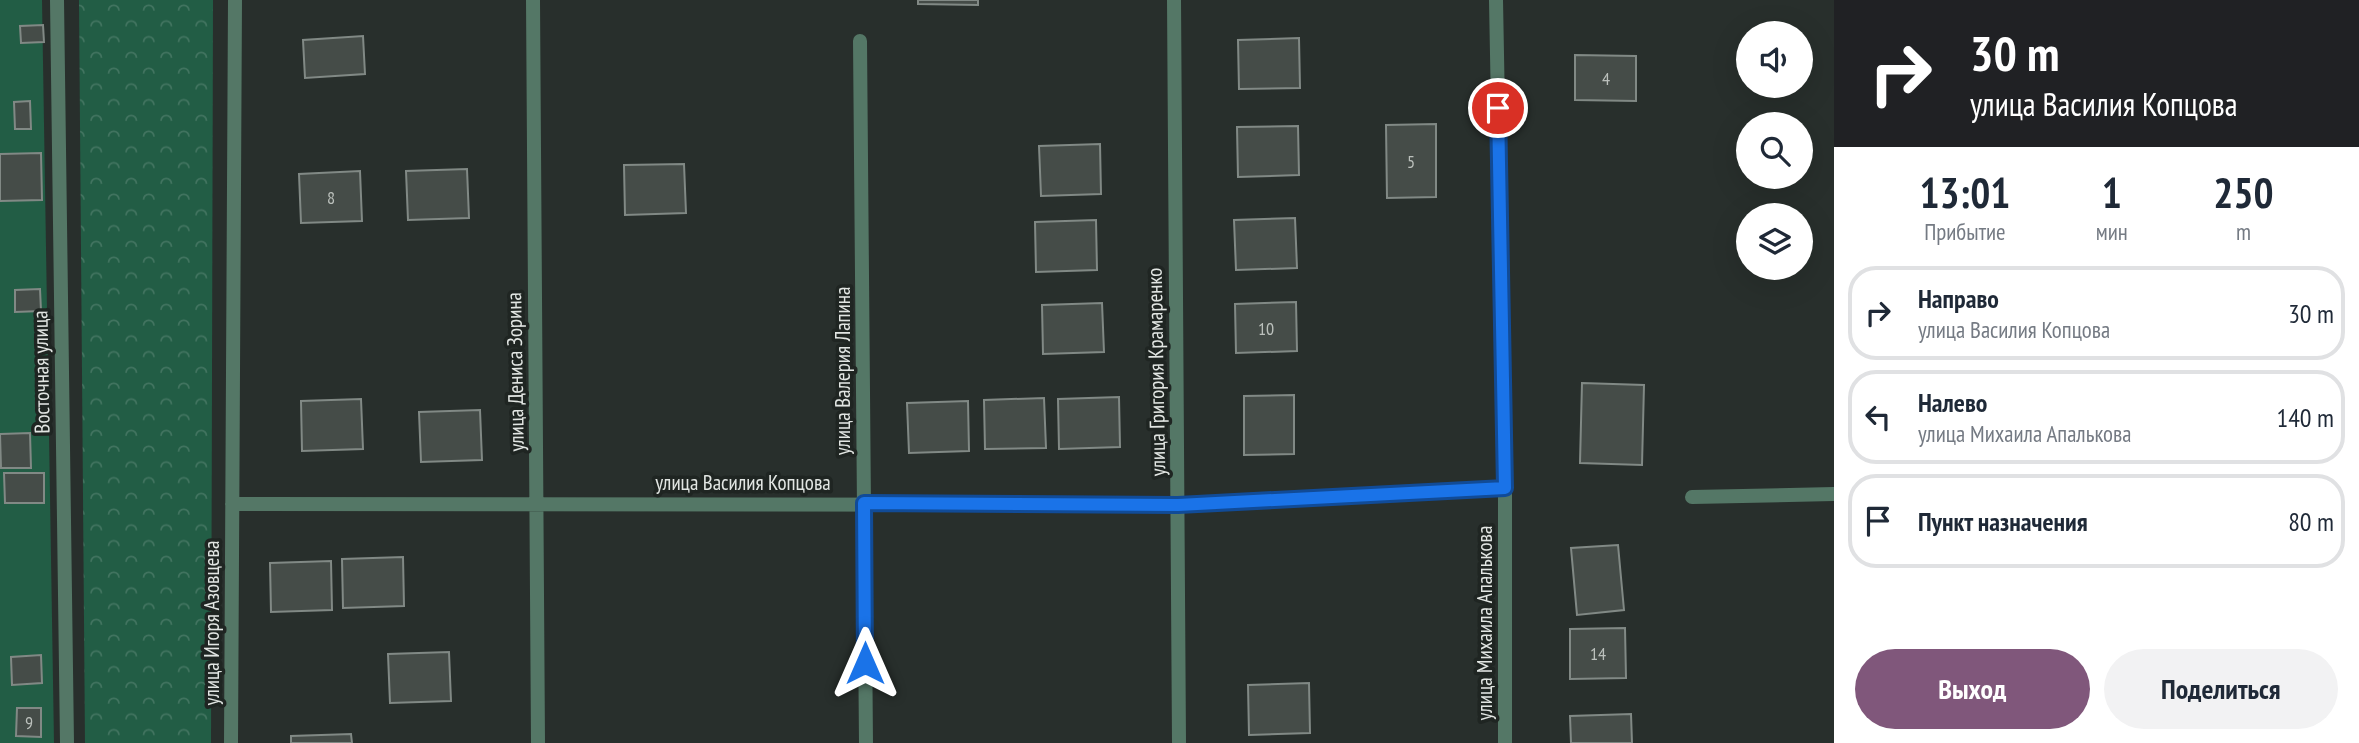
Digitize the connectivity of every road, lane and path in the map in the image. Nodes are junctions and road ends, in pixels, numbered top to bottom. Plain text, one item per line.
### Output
1 (57, 0) edge
2 (235, 0) edge
3 (533, 0) edge
4 (1174, 0) edge
5 (1496, 0) edge
6 (860, 41) dead end
7 (1505, 488) junction
8 (1834, 494) edge
9 (1692, 497) dead end
10 (537, 503) junction
11 (864, 503) junction
12 (232, 504) junction
13 (1178, 505) junction
14 (67, 743) edge
15 (232, 743) edge
16 (538, 743) edge
17 (866, 743) edge
18 (1179, 743) edge
19 (1505, 743) edge

1 - 14 street, Восточная улица
2 - 12 street, улица Игоря Азовцева
3 - 10 street, улица Дениса Зорина
4 - 13 street, улица Григория Крамаренко
5 - 7 street, улица Михаила Апалькова
6 - 11 street, улица Валерия Лапина
7 - 13 street, улица Василия Копцова
7 - 19 street, улица Михаила Апалькова
8 - 9 street
10 - 11 street, улица Василия Копцова
10 - 12 street, улица Василия Копцова
10 - 16 street, улица Дениса Зорина
11 - 13 street, улица Василия Копцова
11 - 17 street, улица Валерия Лапина
12 - 15 street, улица Игоря Азовцева
13 - 18 street, улица Григория Крамаренко

